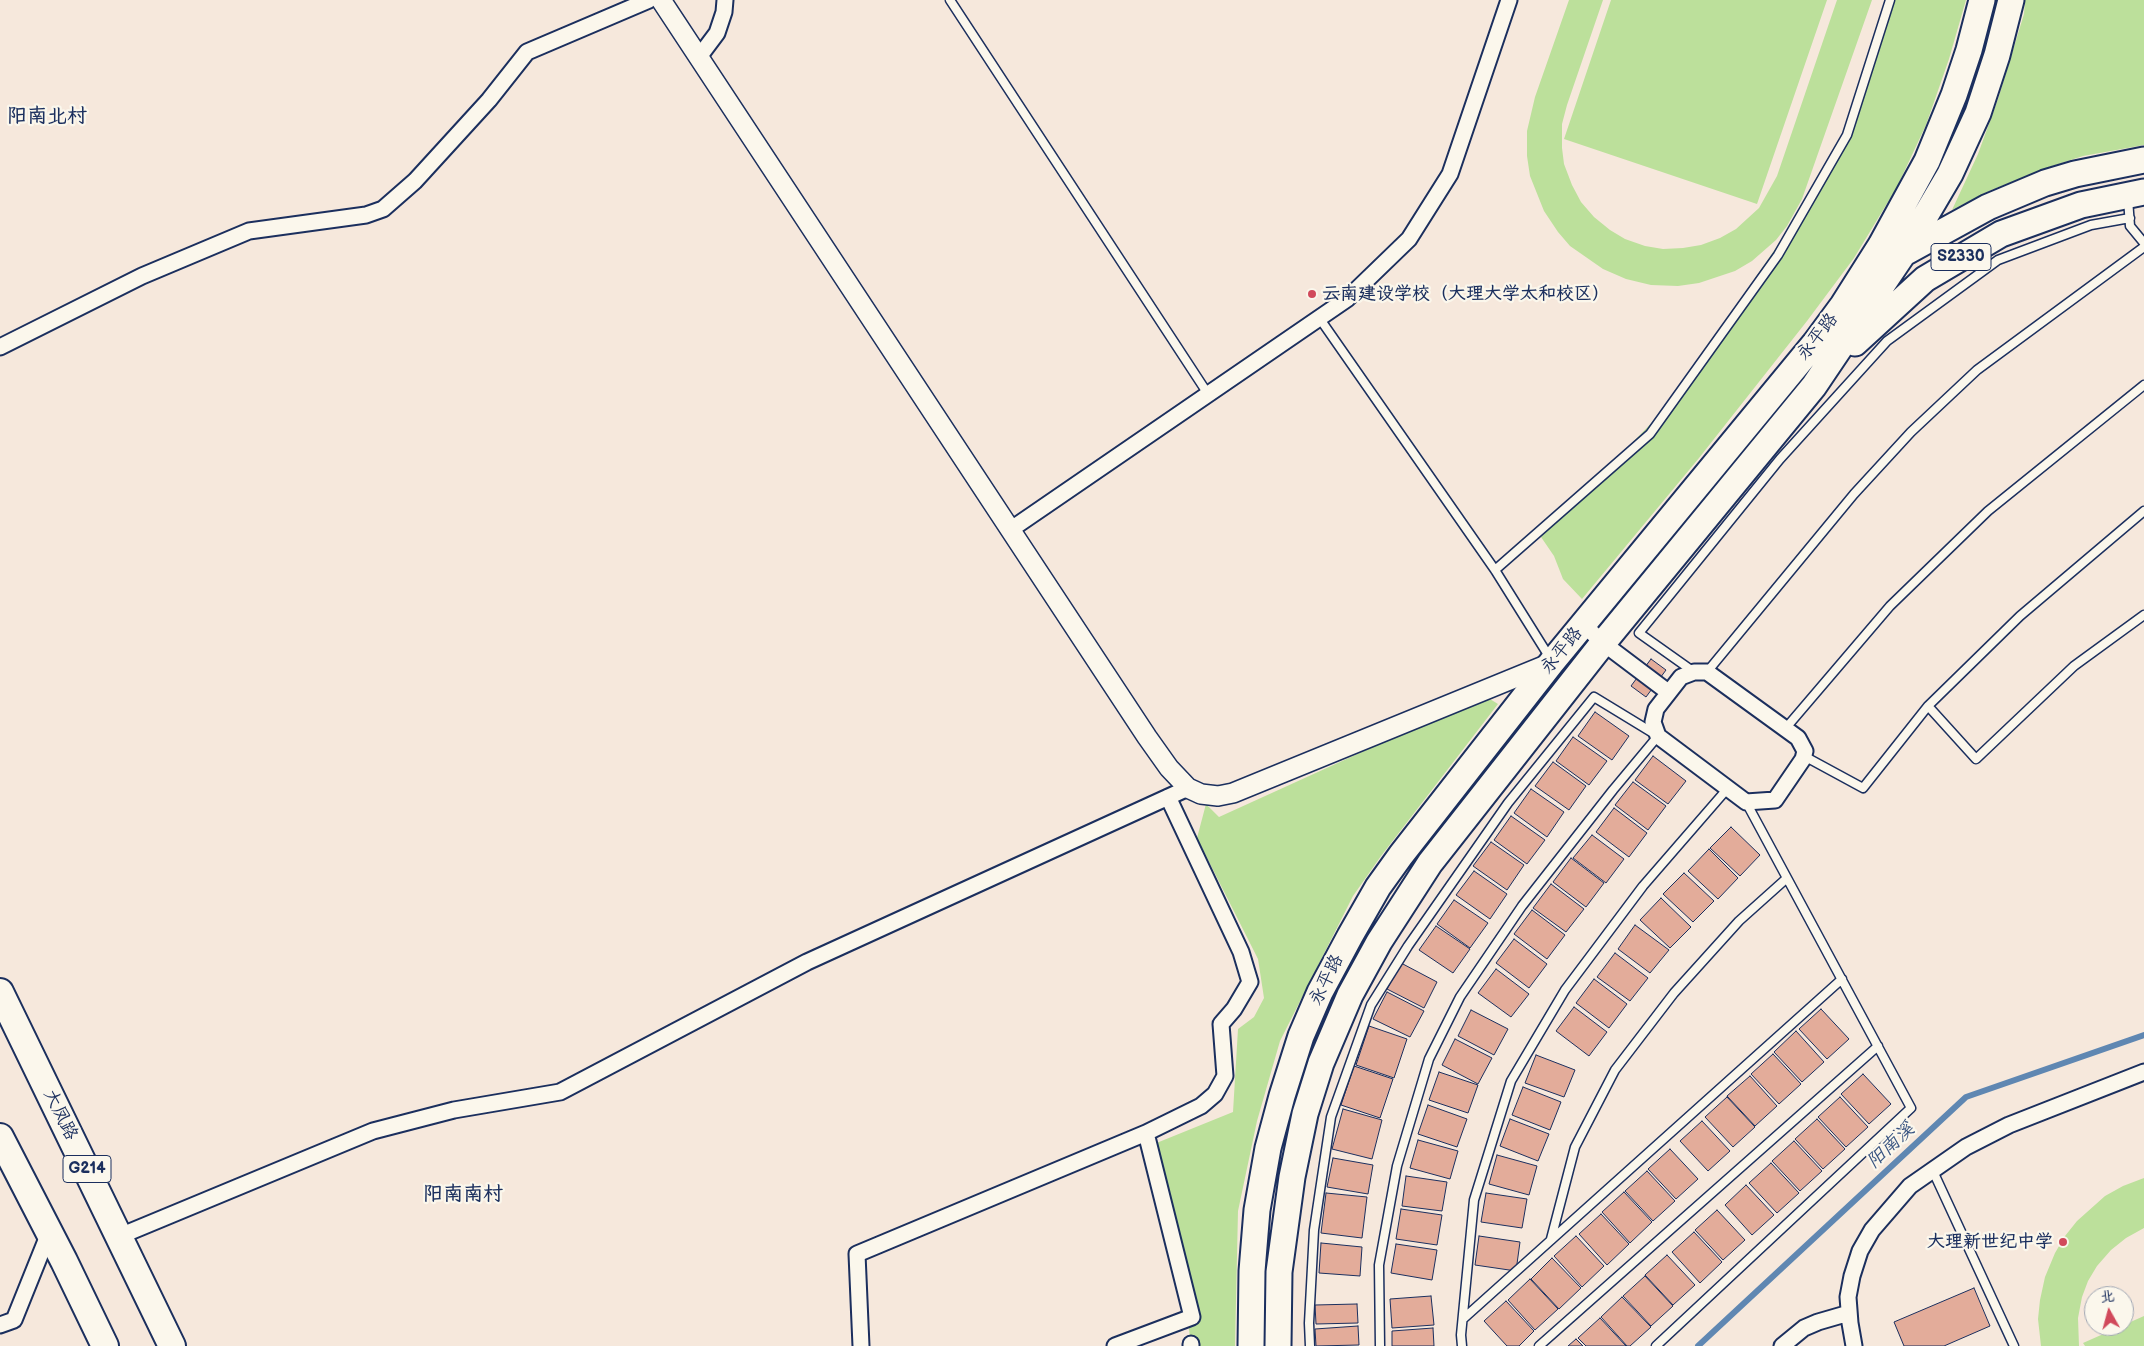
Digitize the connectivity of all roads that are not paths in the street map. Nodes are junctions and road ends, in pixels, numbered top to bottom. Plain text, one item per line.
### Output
1 (649, 0) edge
2 (661, 0) edge
3 (725, 0) edge
4 (950, 0) edge
5 (1509, 0) edge
6 (1890, 0) edge
7 (1982, 0) edge
8 (2011, 0) edge
9 (699, 57) junction
10 (2144, 160) edge
11 (2134, 202) edge
12 (2144, 243) edge
13 (2144, 247) edge
14 (1903, 254) junction
15 (1842, 306) junction
16 (1320, 318) junction
17 (0, 346) edge
18 (2144, 385) edge
19 (1814, 386) junction
20 (1208, 394) junction
21 (2144, 511) edge
22 (1010, 530) junction
23 (1495, 570) junction
24 (2144, 614) edge
25 (1583, 624) junction
26 (1603, 643) junction
27 (1552, 662) junction
28 (1701, 672) junction
29 (1668, 692) junction
30 (1928, 706) junction
31 (1785, 729) junction
32 (1658, 736) junction
33 (1804, 756) junction
34 (1188, 788) junction
35 (1728, 788) junction
36 (1168, 797) junction
37 (1746, 802) junction
38 (1787, 878) junction
39 (1842, 979) junction
40 (0, 992) edge
41 (1878, 1046) junction
42 (2144, 1072) edge
43 (1146, 1133) junction
44 (0, 1137) edge
45 (1932, 1169) junction
46 (49, 1233) junction
47 (120, 1236) junction
48 (1551, 1240) junction
49 (1849, 1313) junction
50 (1463, 1319) junction
51 (0, 1325) edge
52 (105, 1346) edge
53 (172, 1346) edge
54 (860, 1346) edge
55 (1116, 1346) edge
56 (1251, 1346) edge
57 (1278, 1346) edge
58 (1310, 1346) edge
59 (1380, 1346) edge
60 (1462, 1346) edge
61 (1539, 1346) edge
62 (1656, 1346) edge
63 (1782, 1346) edge
64 (1854, 1346) edge
65 (2014, 1346) edge

1 - 17 street
2 - 9 street
3 - 9 street
4 - 20 lane
5 - 16 street
6 - 23 lane
7 - 15 main road, 永平路
8 - 14 main road, 永平路
9 - 22 street
10 - 14 main road, S2330
11 - 12 lane
11 - 19 main road, S2330
11 - 28 lane
13 - 28 lane
14 - 15 main road, S2330
14 - 19 main road, 永平路
15 - 25 main road, 永平路
16 - 20 street
16 - 23 lane
18 - 31 lane
19 - 26 main road, 永平路
20 - 22 street
21 - 30 lane
22 - 34 street
23 - 27 lane
24 - 30 lane
25 - 26 street
25 - 27 main road, 永平路
26 - 29 street
26 - 57 main road, 永平路
27 - 34 street
27 - 56 main road, 永平路
28 - 29 street
28 - 31 street
29 - 32 street
30 - 33 lane
31 - 33 street
32 - 35 street
32 - 58 lane
32 - 59 lane
33 - 37 street
34 - 36 street
35 - 37 street
35 - 50 lane
36 - 43 street
36 - 47 street
37 - 38 lane
38 - 39 lane
38 - 48 lane
39 - 41 lane
39 - 48 lane
40 - 47 highway, 大凤路 / G214
41 - 61 lane
41 - 62 lane
42 - 45 street
43 - 54 street
43 - 55 street
44 - 46 highway
45 - 49 street
45 - 65 lane
46 - 51 street
46 - 52 highway
47 - 53 highway, 大凤路 / G214
48 - 50 lane
49 - 63 street
49 - 64 street
50 - 60 lane

